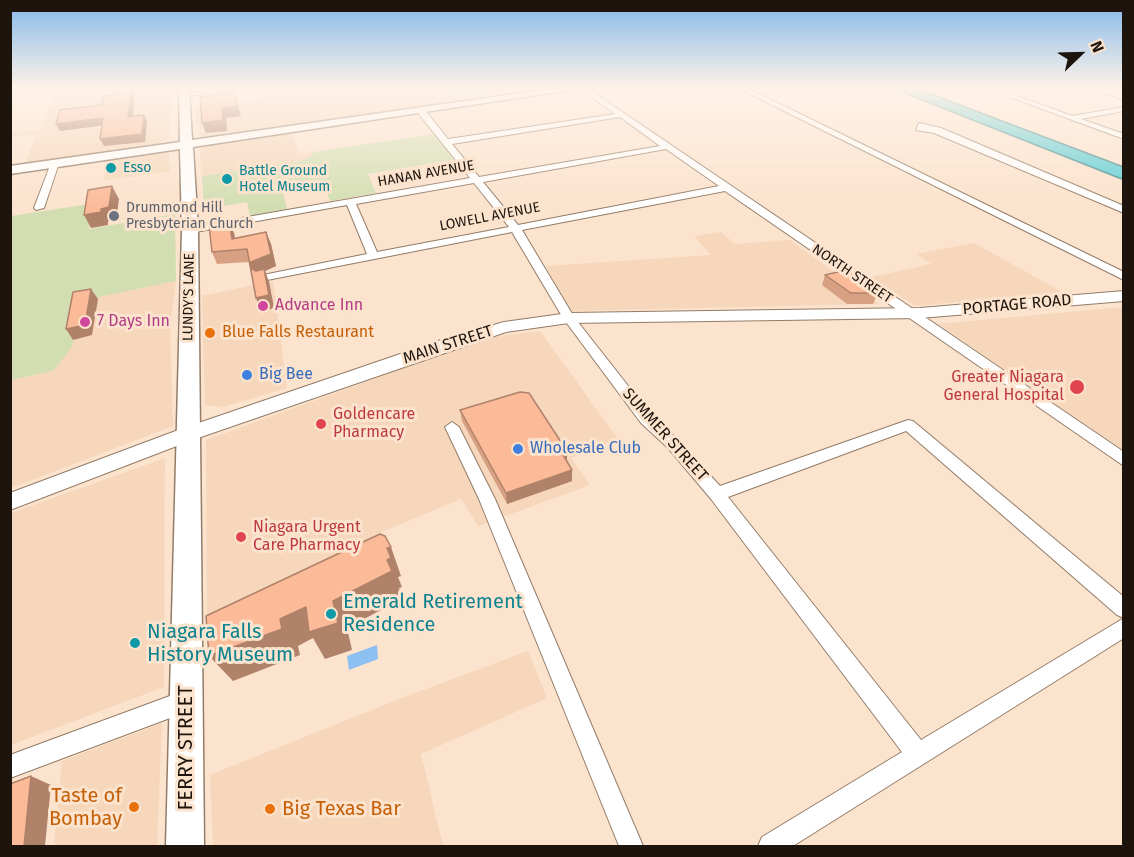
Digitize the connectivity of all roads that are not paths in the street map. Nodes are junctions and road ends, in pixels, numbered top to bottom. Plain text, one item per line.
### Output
1 (185, 128) edge
2 (300, 128) edge
3 (435, 128) edge
4 (541, 128) edge
5 (638, 128) edge
6 (822, 128) edge
7 (1004, 128) edge
8 (1021, 128) edge
9 (1103, 128) edge
10 (936, 131) dead end
11 (1124, 137) edge
12 (447, 142) junction
13 (186, 144) junction
14 (666, 147) junction
15 (56, 163) junction
16 (1124, 167) edge
17 (10, 170) edge
18 (1124, 174) edge
19 (477, 178) junction
20 (724, 188) junction
21 (350, 201) junction
22 (39, 208) dead end
23 (1124, 210) edge
24 (515, 228) junction
25 (190, 230) junction
26 (373, 255) junction
27 (1124, 277) edge
28 (262, 278) edge
29 (1124, 296) edge
30 (910, 313) junction
31 (569, 318) junction
32 (452, 427) dead end
33 (188, 434) junction
34 (1124, 460) edge
35 (717, 494) junction
36 (10, 502) edge
37 (1124, 609) edge
38 (1124, 627) edge
39 (186, 701) junction
40 (918, 754) junction
41 (10, 766) edge
42 (185, 846) edge
43 (631, 846) edge
44 (771, 846) edge

1 - 13 main road, LUNDY'S LANE
2 - 13 main road
3 - 12 street, SUMMER STREET
4 - 12 street
5 - 14 street, NORTH STREET
6 - 27 street
7 - 18 highway
8 - 16 highway
9 - 11 street
10 - 23 street
12 - 19 street, SUMMER STREET
13 - 15 main road
13 - 25 main road, LUNDY'S LANE
14 - 19 street, HANAN AVENUE
14 - 20 street, NORTH STREET
15 - 17 main road
15 - 22 street
19 - 21 street, HANAN AVENUE
19 - 24 street, SUMMER STREET
20 - 24 street, LOWELL AVENUE
20 - 30 street, NORTH STREET
21 - 25 street, HANAN AVENUE
21 - 26 street
24 - 26 street, LOWELL AVENUE
24 - 31 street, SUMMER STREET
25 - 33 main road, LUNDY'S LANE
26 - 28 street, LOWELL AVENUE
29 - 30 street, PORTAGE ROAD
30 - 31 street, MAIN STREET
30 - 34 street, NORTH STREET
31 - 33 street, MAIN STREET
31 - 35 street, SUMMER STREET
32 - 43 street
33 - 36 street, MAIN STREET
33 - 39 main road, FERRY STREET
35 - 37 street
35 - 40 street, SUMMER STREET
38 - 40 street
39 - 41 street
39 - 42 main road, FERRY STREET
40 - 44 street

